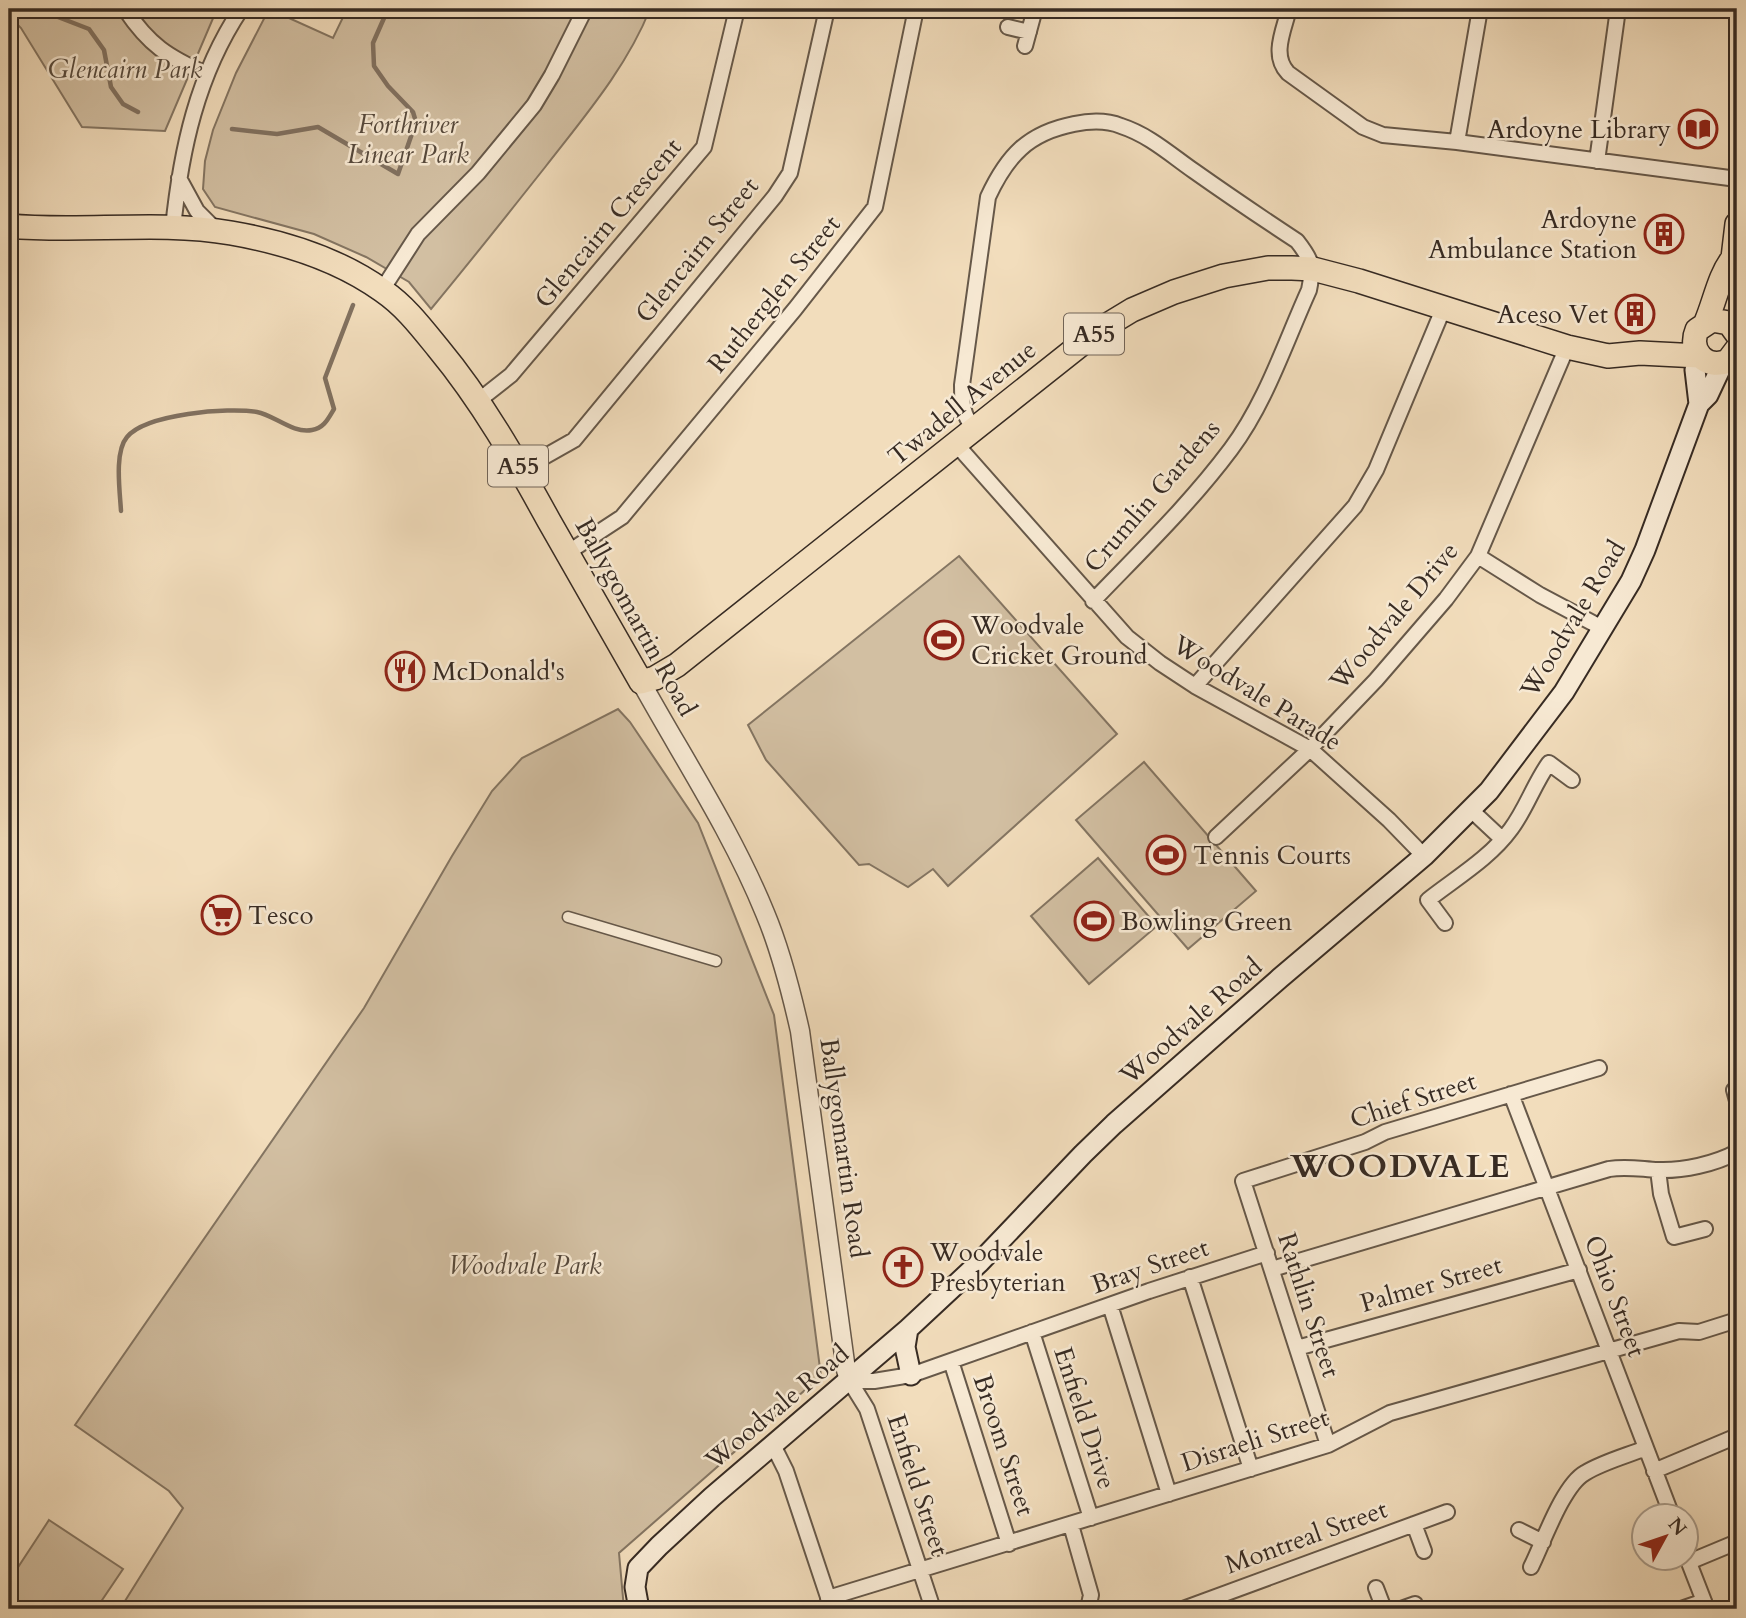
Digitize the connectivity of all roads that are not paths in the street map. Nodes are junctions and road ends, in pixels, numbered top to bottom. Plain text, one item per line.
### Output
1 (125, 9) edge
2 (241, 9) edge
3 (585, 9) edge
4 (737, 9) edge
5 (827, 9) edge
6 (916, 9) edge
7 (1035, 9) edge
8 (1289, 9) edge
9 (1480, 9) edge
10 (1618, 9) edge
11 (1008, 27) dead end
12 (206, 74) junction
13 (1457, 142) junction
14 (1597, 161) junction
15 (179, 178) junction
16 (1737, 179) edge
17 (1737, 224) edge
18 (9, 226) edge
19 (173, 228) junction
20 (218, 232) junction
21 (1735, 264) edge
22 (1313, 270) junction
23 (382, 290) junction
24 (1444, 307) junction
25 (1704, 323) junction
26 (1737, 332) edge
27 (1567, 347) junction
28 (1640, 354) junction
29 (1715, 356) edge
30 (478, 401) junction
31 (975, 429) junction
32 (956, 444) junction
33 (521, 470) junction
34 (568, 553) junction
35 (1478, 556) junction
36 (1093, 601) junction
37 (1604, 629) junction
38 (641, 682) junction
39 (1195, 686) junction
40 (1310, 750) junction
41 (1572, 780) dead end
42 (1471, 810) junction
43 (1216, 837) dead end
44 (1502, 839) junction
45 (1424, 856) junction
46 (568, 917) dead end
47 (1444, 923) dead end
48 (716, 961) dead end
49 (1599, 1068) dead end
50 (1511, 1094) junction
51 (1737, 1152) edge
52 (1658, 1170) junction
53 (1244, 1181) joint
54 (1547, 1187) junction
55 (1704, 1228) dead end
56 (1267, 1253) junction
57 (1272, 1269) junction
58 (1579, 1270) junction
59 (1190, 1277) junction
60 (1110, 1306) junction
61 (1737, 1320) edge
62 (908, 1329) junction
63 (1032, 1332) junction
64 (1297, 1348) junction
65 (1609, 1350) junction
66 (951, 1361) junction
67 (911, 1375) junction
68 (849, 1380) junction
69 (1737, 1436) edge
70 (773, 1445) junction
71 (1328, 1445) junction
72 (1646, 1448) junction
73 (1251, 1469) junction
74 (1654, 1471) junction
75 (1168, 1494) junction
76 (1666, 1502) edge
77 (1447, 1512) dead end
78 (1091, 1518) junction
79 (1414, 1524) junction
80 (1071, 1525) junction
81 (1519, 1530) dead end
82 (1543, 1542) junction
83 (1737, 1542) edge
84 (1009, 1544) junction
85 (1424, 1551) dead end
86 (1700, 1554) edge
87 (1531, 1567) dead end
88 (920, 1570) junction
89 (1693, 1572) edge
90 (1376, 1588) dead end
91 (830, 1604) edge
92 (1705, 1605) edge
93 (639, 1609) edge
94 (933, 1609) edge
95 (1084, 1609) edge
96 (1183, 1609) edge
97 (1384, 1609) edge
98 (1681, 1609) edge

1 - 12 street
2 - 12 street
3 - 23 street
4 - 30 street, Glencairn Crescent
5 - 33 street, Glencairn Street
6 - 34 street, Rutherglen Street
7 - 11 street
8 - 13 street
9 - 13 street
10 - 14 street
12 - 15 street
13 - 14 street
14 - 16 street
15 - 19 street
15 - 20 street
17 - 21 highway
18 - 19 highway, Ballygomartin Road / A55
19 - 20 highway, Ballygomartin Road / A55
20 - 23 highway, Ballygomartin Road / A55
21 - 25 highway
22 - 24 highway, Twadell Avenue / A55
22 - 31 highway, Twadell Avenue / A55
22 - 31 street
22 - 36 street, Crumlin Gardens
23 - 30 highway, Ballygomartin Road / A55
24 - 27 highway, Twadell Avenue / A55
24 - 39 street
25 - 26 highway
25 - 28 highway, Twadell Avenue / A55
25 - 29 highway
27 - 28 highway, Twadell Avenue / A55
27 - 35 street, Woodvale Drive
28 - 29 highway, Twadell Avenue / A55
29 - 37 main road, Woodvale Road
30 - 33 highway, Ballygomartin Road / A55
31 - 32 highway, Twadell Avenue / A55
32 - 36 street, Woodvale Parade
32 - 38 highway, Twadell Avenue / A55
33 - 34 highway, Ballygomartin Road / A55
34 - 38 highway, Ballygomartin Road / A55
35 - 37 street
35 - 40 street, Woodvale Drive
36 - 39 street, Woodvale Parade
37 - 42 main road, Woodvale Road
38 - 68 street, Ballygomartin Road
39 - 40 street, Woodvale Parade
40 - 43 street, Woodvale Drive
40 - 45 street, Woodvale Parade
41 - 44 street
42 - 44 street
42 - 45 main road, Woodvale Road
44 - 47 street
45 - 62 main road, Woodvale Road
46 - 48 street
49 - 50 street, Chief Street
50 - 53 street, Chief Street
50 - 54 street, Ohio Street
51 - 52 street
52 - 54 street
52 - 55 street
53 - 56 street, Rathlin Street
54 - 57 street
54 - 58 street, Ohio Street
56 - 57 street, Rathlin Street
56 - 59 street, Bray Street
57 - 64 street, Rathlin Street
58 - 64 street, Palmer Street
58 - 65 street, Ohio Street
59 - 60 street, Bray Street
59 - 73 street
60 - 63 street, Bray Street
60 - 75 street
61 - 65 street, Disraeli Street
62 - 67 main road
62 - 68 main road, Woodvale Road
63 - 66 street, Bray Street
63 - 78 street, Enfield Drive
64 - 71 street, Rathlin Street
65 - 71 street, Disraeli Street
65 - 72 street, Ohio Street
66 - 67 street, Bray Street
66 - 84 street, Broom Street
67 - 68 street, Bray Street
68 - 70 main road, Woodvale Road
68 - 88 street, Enfield Street
69 - 74 street
70 - 91 street
70 - 93 main road, Woodvale Road
71 - 73 street, Disraeli Street
72 - 74 street, Ohio Street
72 - 82 street
73 - 75 street, Disraeli Street
74 - 76 street, Ohio Street
75 - 78 street, Disraeli Street
77 - 79 street, Montreal Street
78 - 80 street, Disraeli Street
79 - 85 street
79 - 96 street, Montreal Street
80 - 84 street, Disraeli Street
80 - 95 street
81 - 82 street
82 - 87 street
83 - 86 street
84 - 88 street, Disraeli Street
88 - 91 street, Disraeli Street
88 - 94 street, Enfield Street
89 - 92 street
90 - 97 street
92 - 98 street

